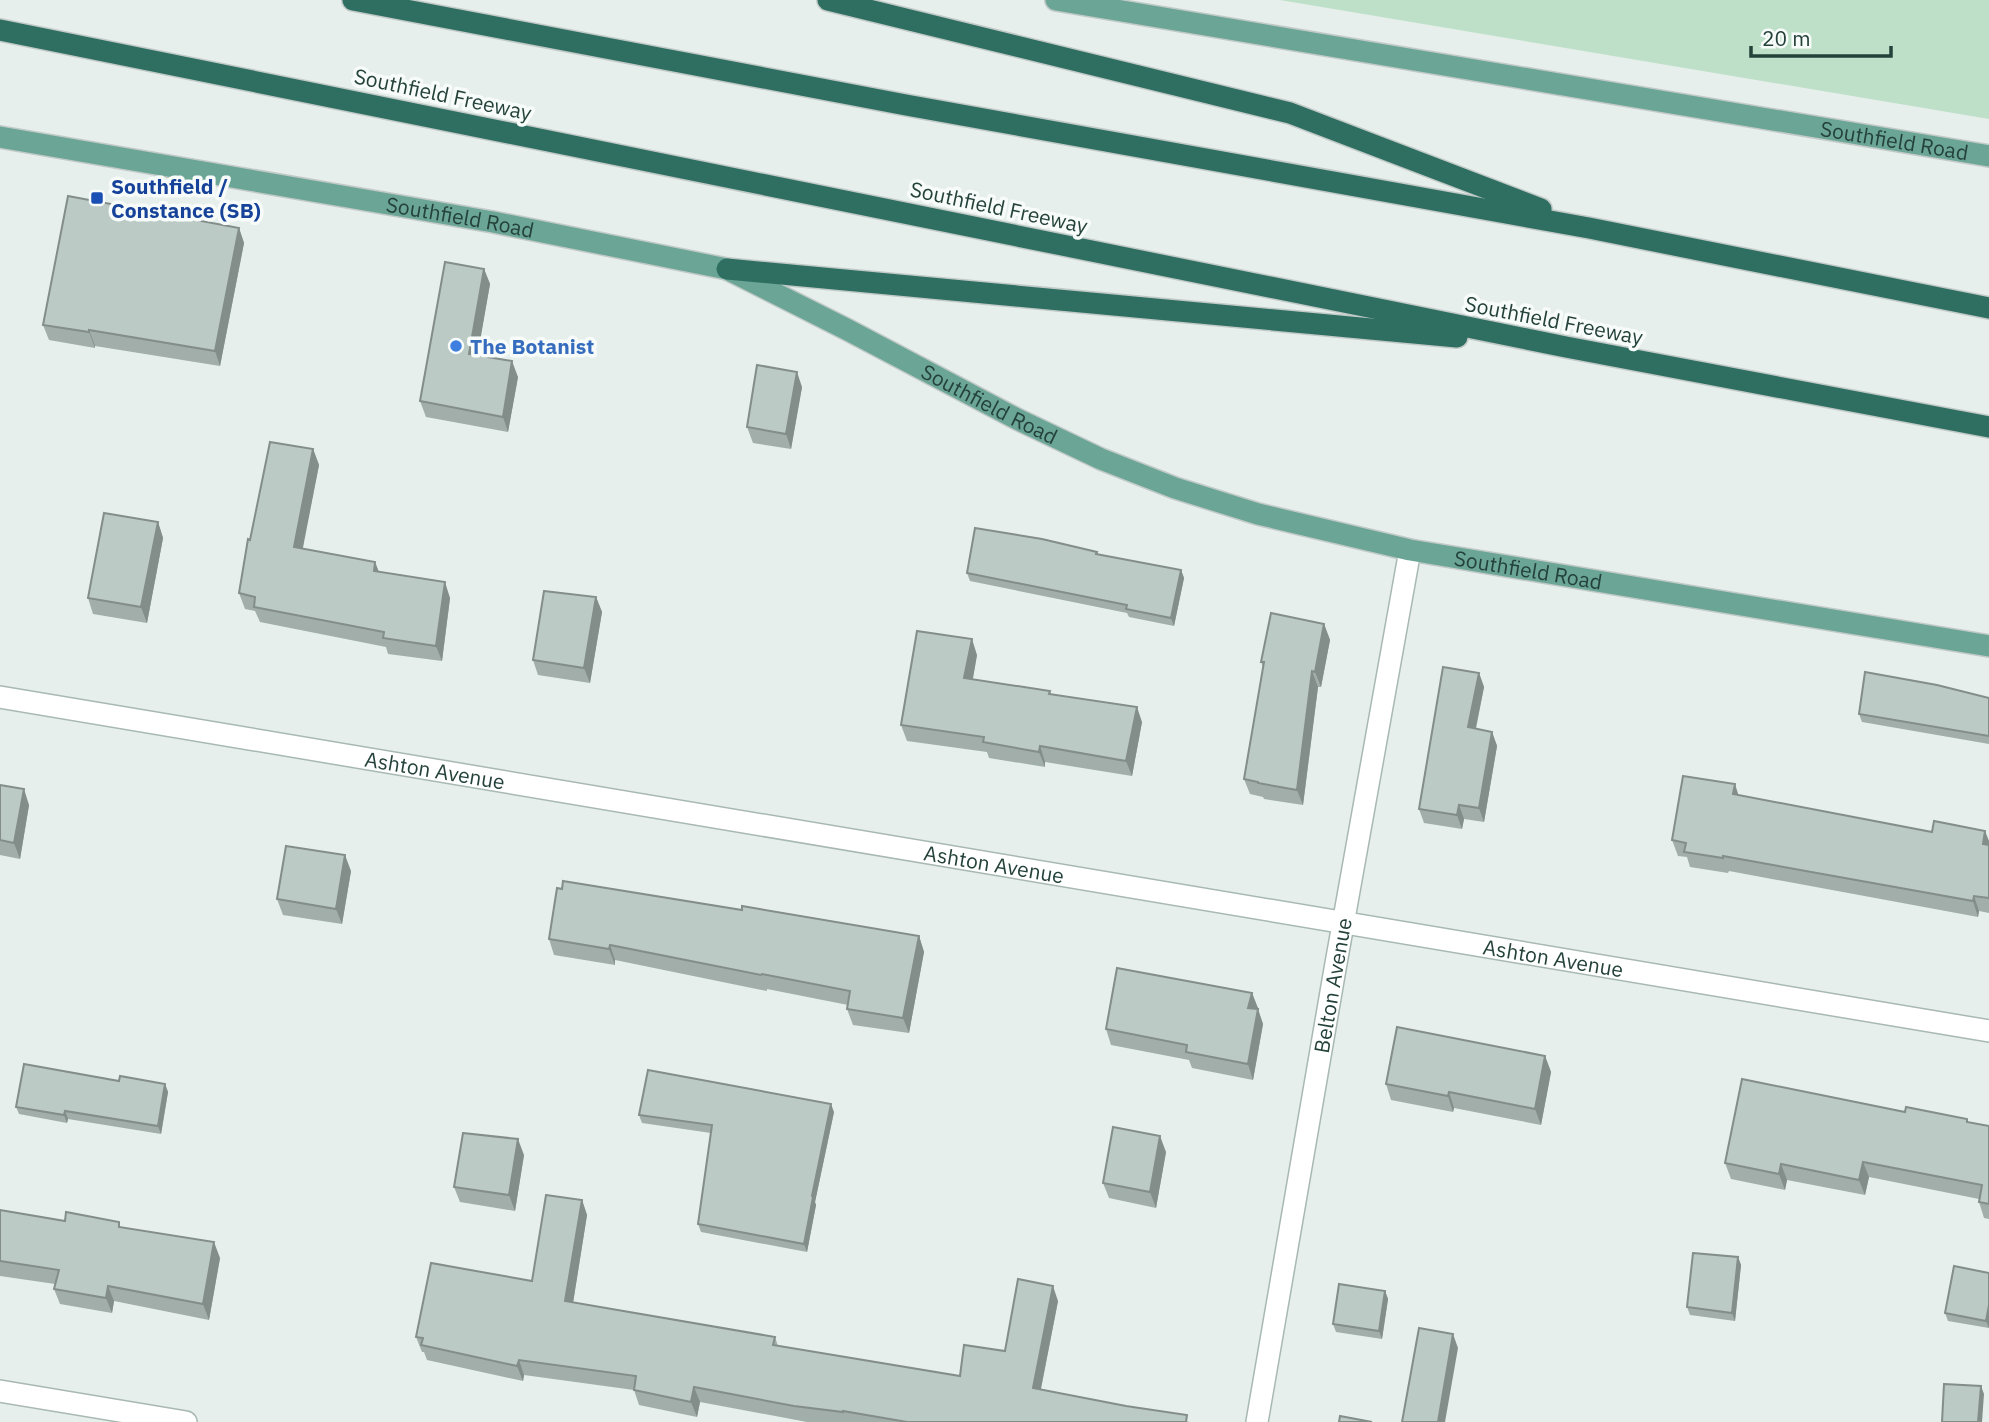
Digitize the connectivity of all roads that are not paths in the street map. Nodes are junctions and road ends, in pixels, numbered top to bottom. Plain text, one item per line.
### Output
1 (353, 0) edge
2 (828, 0) edge
3 (1056, 0) edge
4 (0, 30) edge
5 (0, 137) edge
6 (1989, 156) edge
7 (1589, 228) junction
8 (727, 269) junction
9 (1989, 308) edge
10 (1566, 348) junction
11 (1989, 427) edge
12 (1410, 550) junction
13 (1989, 646) edge
14 (0, 697) edge
15 (1343, 923) junction
16 (1989, 1031) edge
17 (0, 1391) edge
18 (186, 1422) edge
19 (1257, 1422) edge

1 - 7 highway
2 - 7 highway
3 - 6 main road, Southfield Road
4 - 10 highway, Southfield Freeway
5 - 8 main road, Southfield Road
7 - 9 highway
8 - 10 highway
8 - 12 main road, Southfield Road
10 - 11 highway, Southfield Freeway
12 - 13 main road, Southfield Road
12 - 15 street, Belton Avenue
14 - 15 street, Ashton Avenue
15 - 16 street, Ashton Avenue
15 - 19 street, Belton Avenue
17 - 18 street

